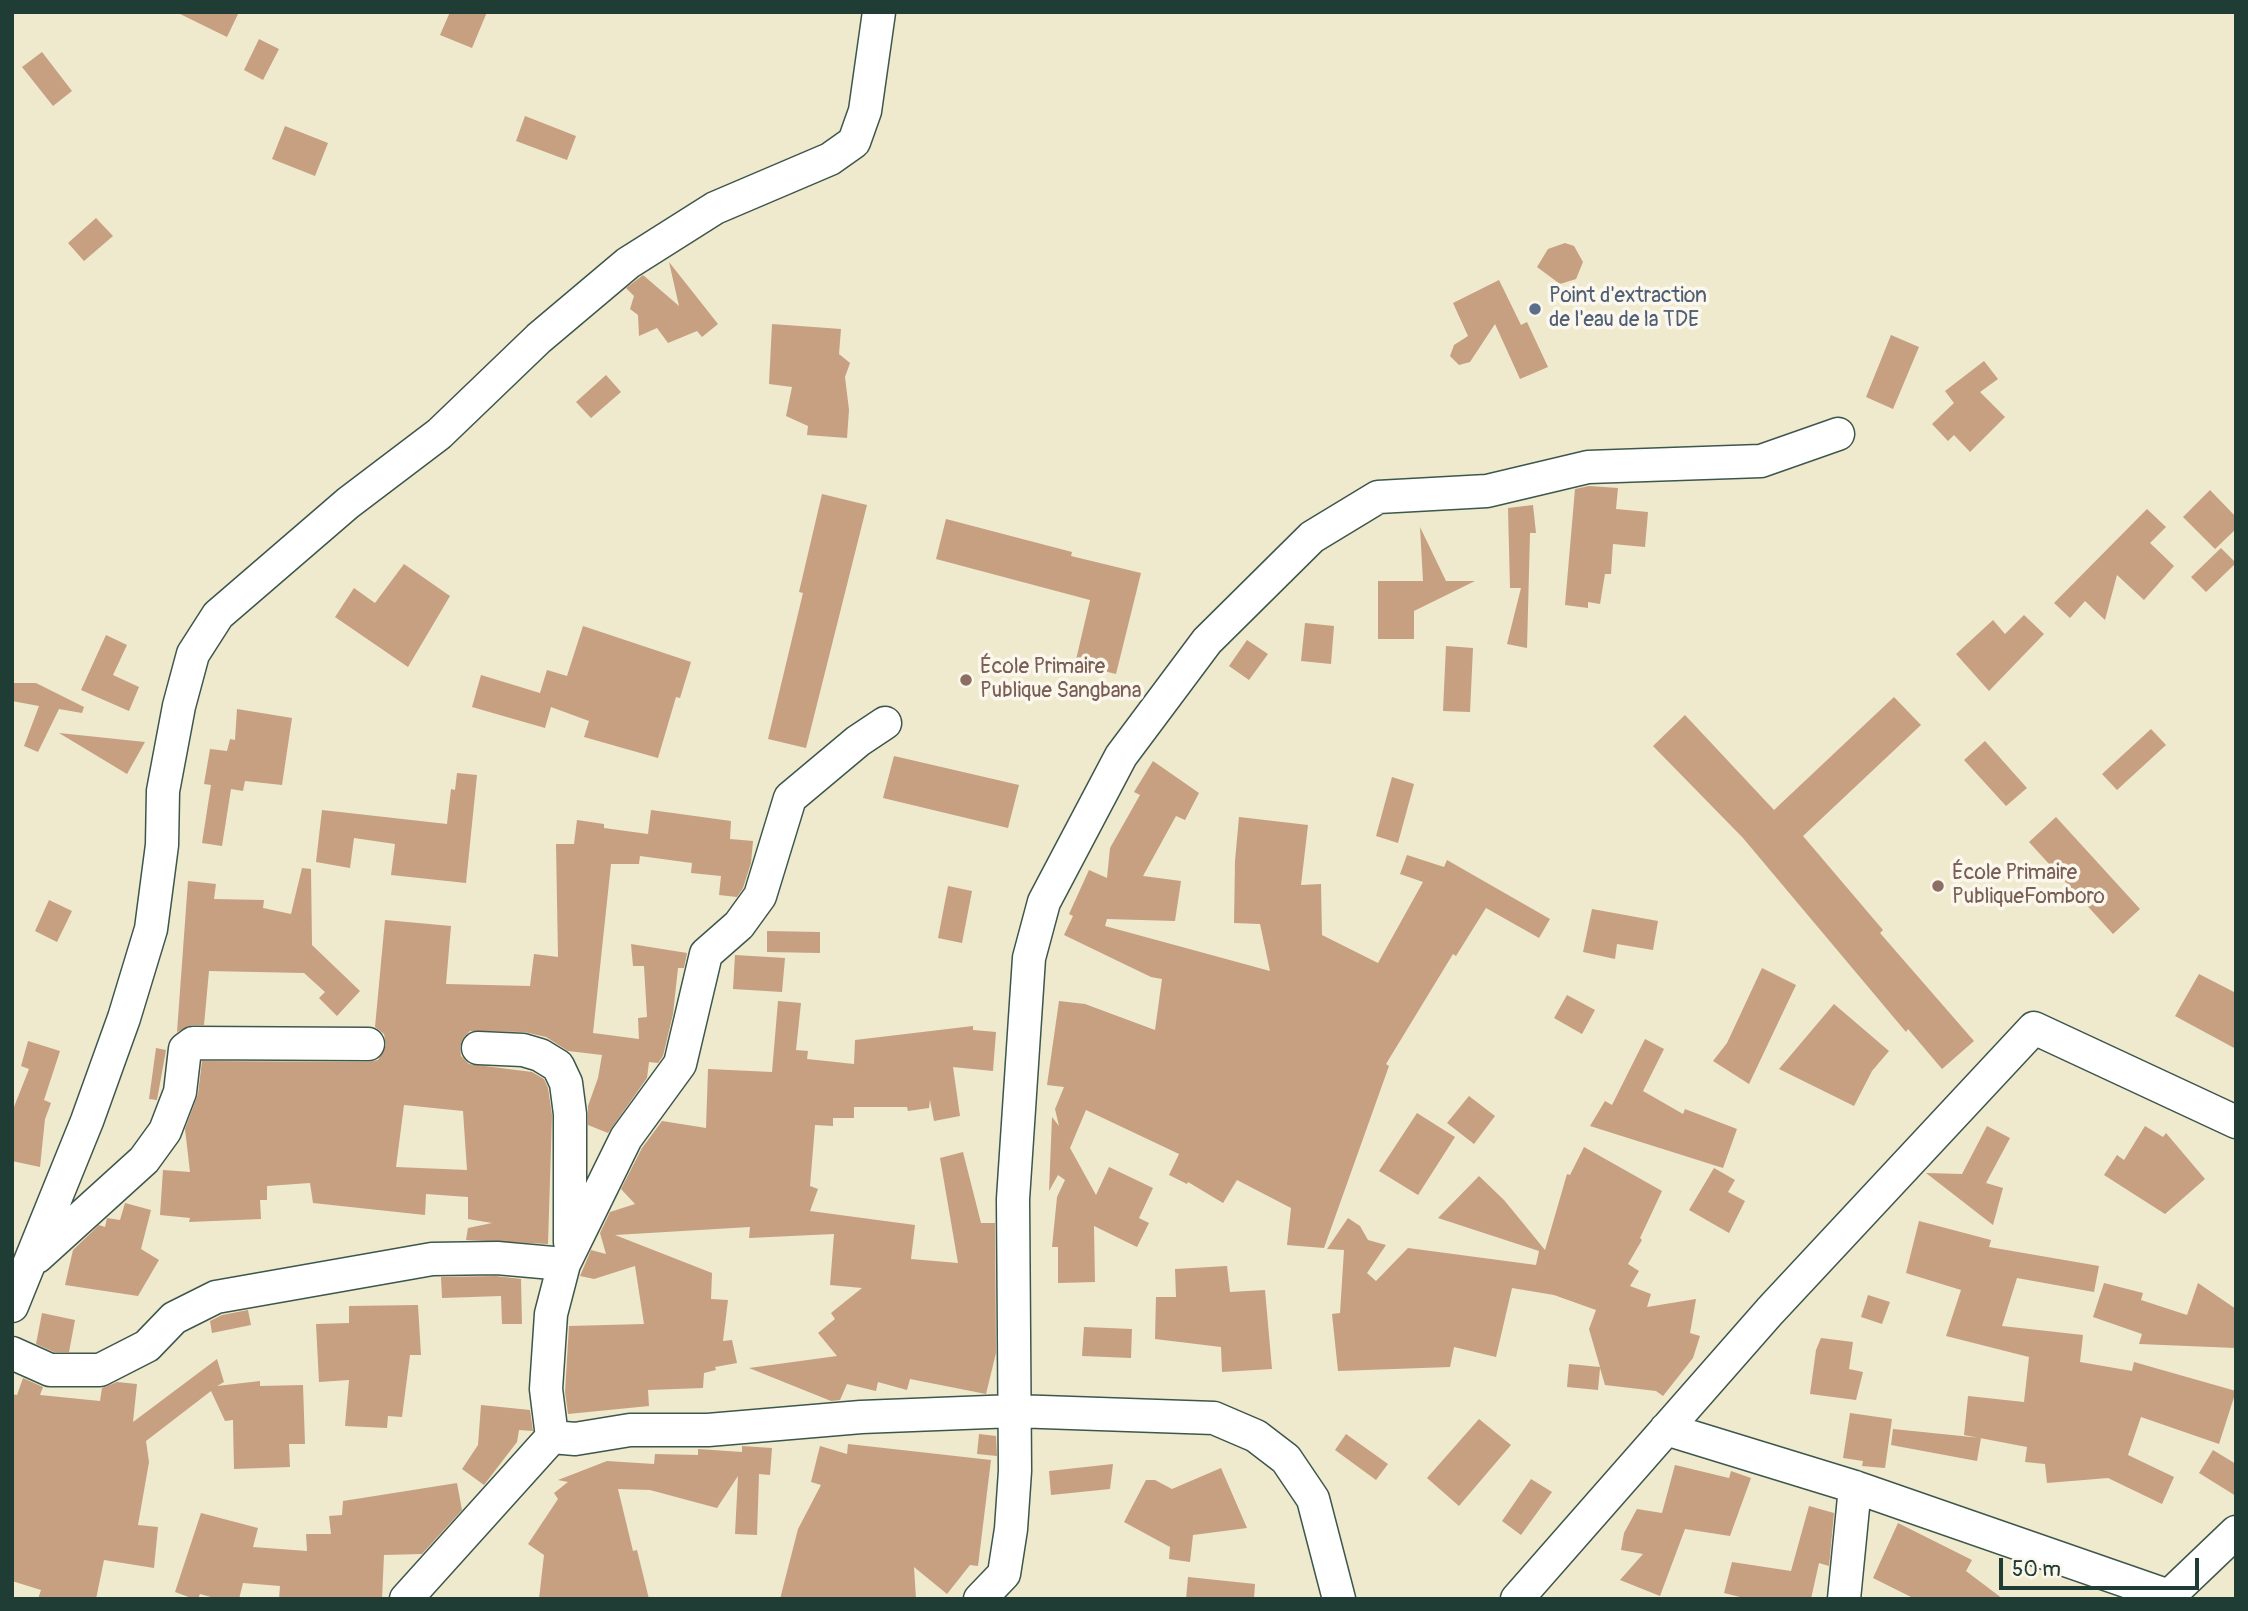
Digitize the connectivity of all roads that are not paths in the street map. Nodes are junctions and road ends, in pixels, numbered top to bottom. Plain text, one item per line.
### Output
1 (879, 12) edge
2 (1838, 434) dead end
3 (885, 723) dead end
4 (368, 1044) dead end
5 (478, 1048) dead end
6 (2236, 1122) edge
7 (567, 1255) junction
8 (20, 1263) edge
9 (12, 1306) edge
10 (12, 1353) edge
11 (1014, 1411) junction
12 (1666, 1429) junction
13 (552, 1437) junction
14 (1855, 1488) junction
15 (2236, 1532) edge
16 (406, 1599) edge
17 (980, 1599) edge
18 (1339, 1599) edge
19 (1517, 1599) edge
20 (1844, 1599) edge

1 - 8 street
2 - 11 street
3 - 7 street
4 - 8 street
5 - 7 street
6 - 12 street
7 - 10 street
7 - 13 street
8 - 9 street
11 - 13 street
11 - 17 street
11 - 18 street
12 - 14 street
12 - 19 street
13 - 16 street
14 - 15 street
14 - 20 street

